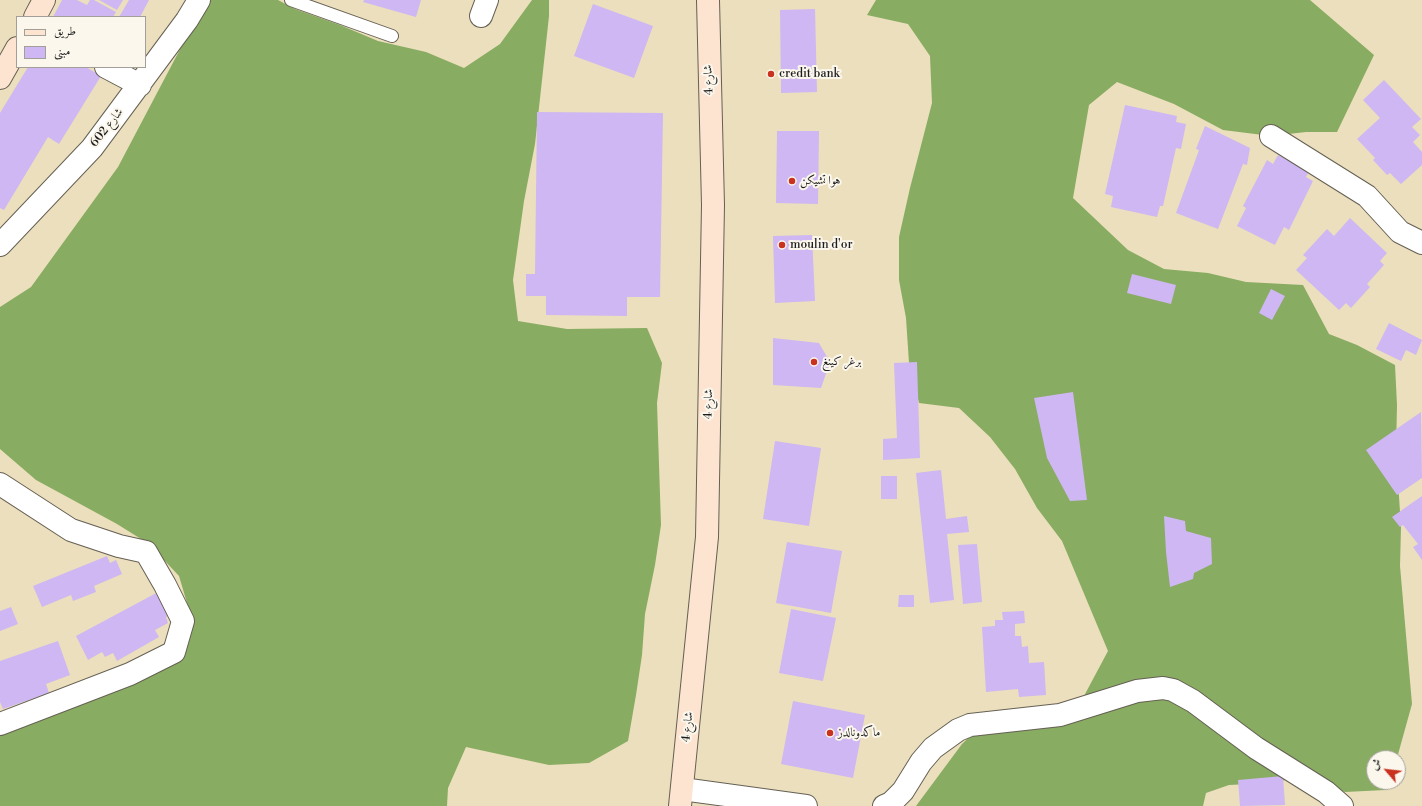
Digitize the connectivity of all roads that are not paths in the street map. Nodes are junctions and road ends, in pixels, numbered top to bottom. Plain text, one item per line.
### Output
1 (44, 0) edge
2 (199, 0) edge
3 (291, 0) edge
4 (708, 0) edge
5 (36, 16) edge
6 (392, 36) dead end
7 (16, 50) edge
8 (108, 68) edge
9 (0, 78) edge
10 (140, 85) junction
11 (1271, 136) dead end
12 (1422, 243) edge
13 (0, 245) edge
14 (0, 484) edge
15 (0, 724) edge
16 (681, 797) edge
17 (806, 806) edge
18 (884, 806) edge
19 (1342, 806) edge

1 - 5 main road
2 - 10 street, شارع 602
3 - 6 lane
4 - 16 main road, شارع 4
7 - 9 main road
8 - 10 street
10 - 13 street, شارع 602
11 - 12 street
14 - 15 street
16 - 17 street
18 - 19 street

